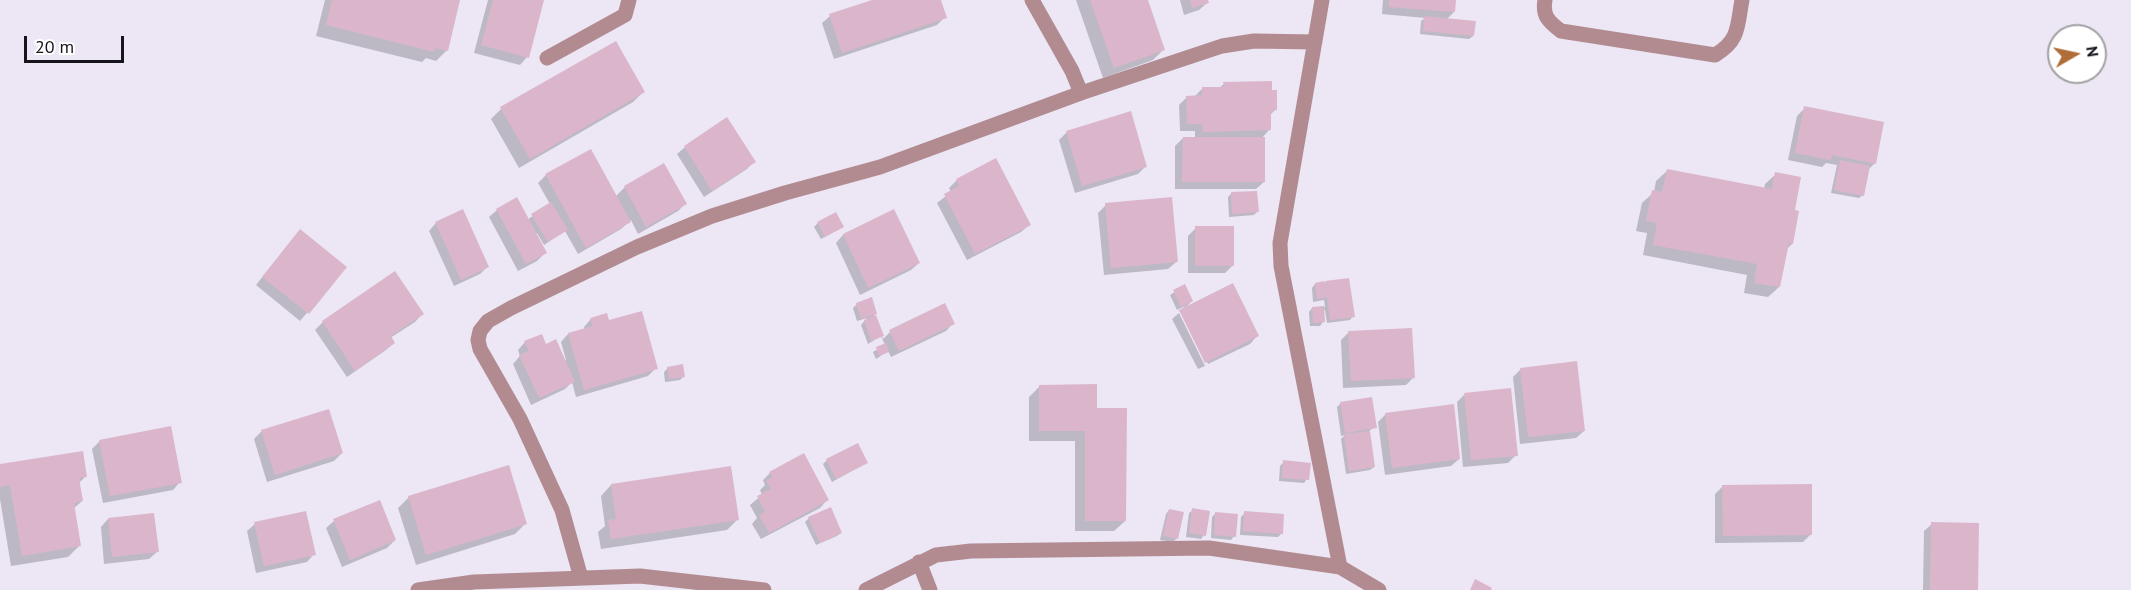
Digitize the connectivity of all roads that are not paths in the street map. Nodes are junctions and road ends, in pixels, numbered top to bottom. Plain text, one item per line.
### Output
1 (629, 0) edge
2 (1032, 0) edge
3 (1322, 0) edge
4 (1545, 0) edge
5 (1742, 0) edge
6 (1315, 42) junction
7 (547, 58) dead end
8 (1081, 93) junction
9 (919, 562) junction
10 (1340, 567) junction
11 (581, 578) junction
12 (418, 590) edge
13 (764, 590) edge
14 (866, 590) edge
15 (930, 590) edge
16 (1379, 590) edge

1 - 7 street
2 - 8 street
3 - 6 street
4 - 5 street
6 - 8 street
6 - 10 street
8 - 11 street
9 - 10 street
9 - 14 street
9 - 15 street
10 - 16 street
11 - 12 street
11 - 13 street

